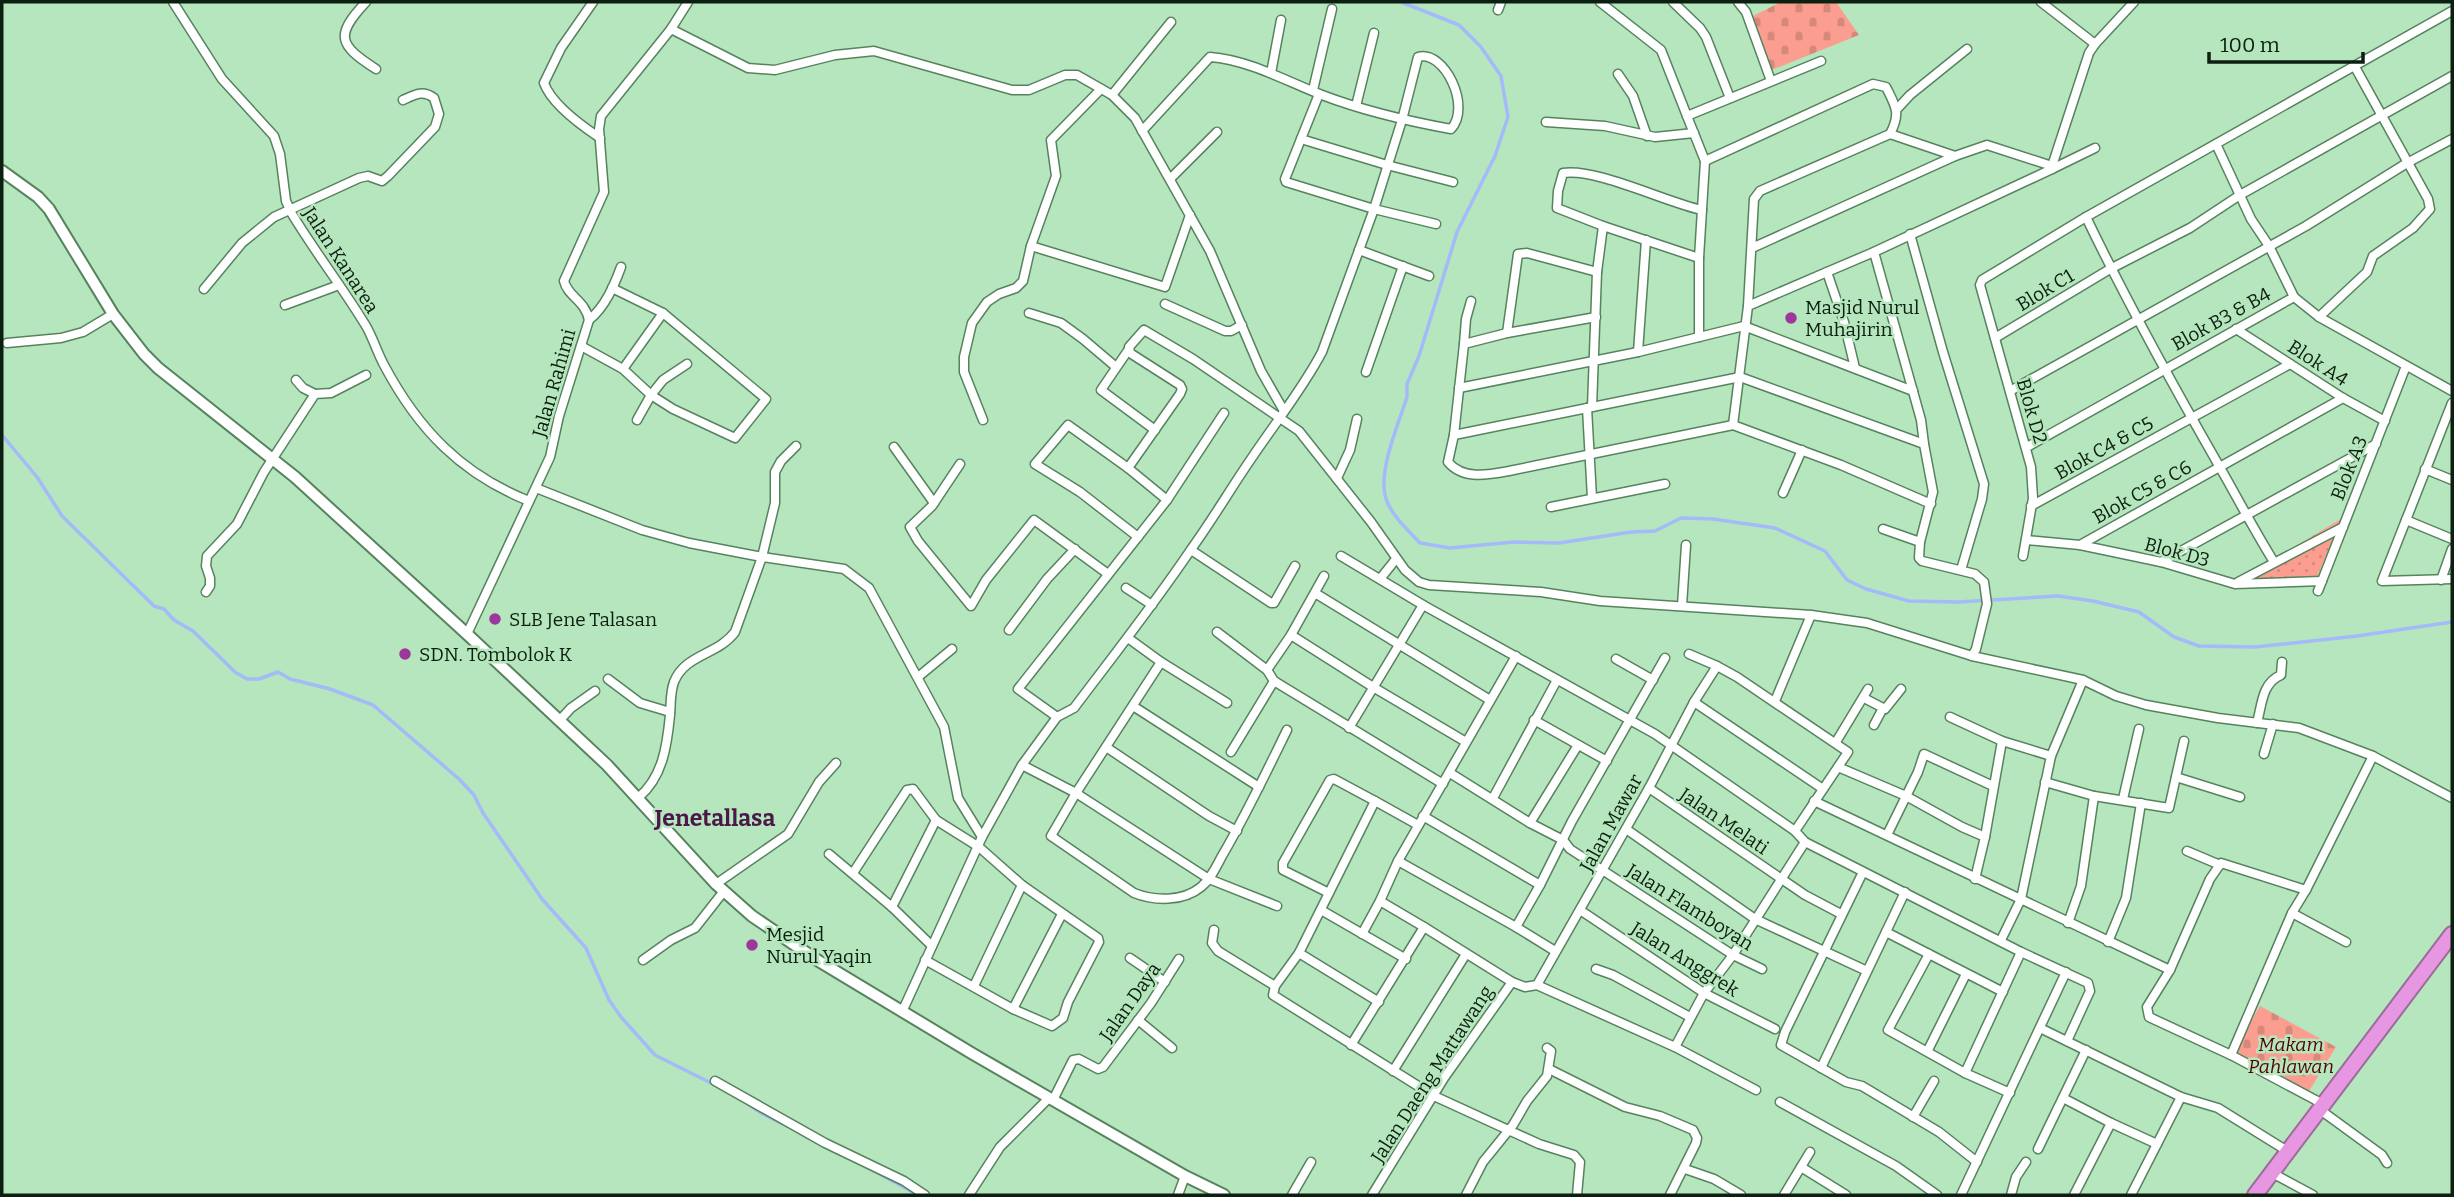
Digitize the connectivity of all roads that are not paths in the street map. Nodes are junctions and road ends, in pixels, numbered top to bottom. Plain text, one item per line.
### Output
1 (173, 2) edge
2 (366, 2) edge
3 (593, 2) edge
4 (688, 2) edge
5 (1600, 2) edge
6 (1673, 2) edge
7 (1738, 2) edge
8 (2041, 2) edge
9 (2134, 2) edge
10 (1332, 9) dead end
11 (2452, 11) edge
12 (1281, 20) dead end
13 (1171, 22) dead end
14 (671, 29) junction
15 (1374, 33) dead end
16 (2095, 44) junction
17 (1967, 49) dead end
18 (1821, 61) dead end
19 (2354, 67) junction
20 (376, 69) dead end
21 (1271, 73) junction
22 (1618, 74) dead end
23 (2452, 76) edge
24 (1771, 81) junction
25 (1101, 89) junction
26 (1316, 92) junction
27 (1112, 95) junction
28 (1730, 98) junction
29 (403, 100) dead end
30 (1356, 106) junction
31 (1897, 109) junction
32 (2381, 115) junction
33 (1687, 116) junction
34 (1402, 120) junction
35 (1546, 121) dead end
36 (1142, 131) junction
37 (1217, 132) dead end
38 (1694, 133) junction
39 (1891, 134) junction
40 (1647, 136) junction
41 (600, 138) junction
42 (1301, 139) junction
43 (2452, 139) edge
44 (2216, 144) junction
45 (2095, 148) dead end
46 (1955, 156) junction
47 (1705, 161) junction
48 (2407, 163) junction
49 (1387, 165) junction
50 (2052, 167) junction
51 (2, 171) edge
52 (1170, 179) junction
53 (1454, 182) dead end
54 (2240, 195) junction
55 (289, 209) junction
56 (1374, 209) junction
57 (1702, 210) junction
58 (1190, 215) junction
59 (2086, 217) junction
60 (1436, 224) dead end
61 (1602, 226) junction
62 (1910, 234) junction
63 (1646, 240) junction
64 (1031, 246) junction
65 (2269, 246) junction
66 (1752, 248) junction
67 (1359, 250) junction
68 (1874, 251) junction
69 (1699, 258) junction
70 (1403, 266) junction
71 (621, 267) dead end
72 (2110, 269) junction
73 (1597, 272) junction
74 (1827, 272) junction
75 (1429, 276) dead end
76 (339, 285) junction
77 (612, 288) junction
78 (204, 289) dead end
79 (2294, 297) junction
80 (1471, 301) dead end
81 (1165, 304) dead end
82 (285, 305) dead end
83 (1748, 306) junction
84 (663, 313) junction
85 (1029, 313) dead end
86 (113, 314) junction
87 (1596, 317) junction
88 (2319, 317) junction
89 (589, 320) junction
90 (2137, 320) junction
91 (1242, 325) junction
92 (1744, 326) junction
93 (2236, 329) junction
94 (1507, 333) junction
95 (1699, 337) junction
96 (1995, 338) junction
97 (7, 343) dead end
98 (1464, 344) junction
99 (581, 346) junction
100 (1129, 349) junction
101 (1638, 352) junction
102 (1593, 361) junction
103 (687, 364) dead end
104 (2290, 364) junction
105 (2406, 366) junction
106 (1116, 367) junction
107 (1855, 368) junction
108 (623, 369) junction
109 (2163, 370) junction
110 (1366, 372) dead end
111 (366, 375) dead end
112 (1740, 377) junction
113 (296, 380) dead end
114 (1460, 388) junction
115 (1913, 391) junction
116 (2010, 391) junction
117 (2452, 391) edge
118 (314, 394) junction
119 (651, 396) junction
120 (2343, 398) junction
121 (2452, 403) edge
122 (1590, 408) junction
123 (1284, 411) junction
124 (1224, 413) dead end
125 (2192, 418) junction
126 (1357, 419) dead end
127 (637, 420) dead end
128 (983, 420) dead end
129 (1280, 420) junction
130 (2385, 421) junction
131 (1733, 425) junction
132 (1155, 430) junction
133 (1454, 435) junction
134 (1924, 444) junction
135 (2376, 444) junction
136 (796, 446) dead end
137 (894, 447) dead end
138 (2027, 447) junction
139 (1802, 450) junction
140 (1591, 453) junction
141 (272, 458) junction
142 (960, 464) dead end
143 (2220, 467) junction
144 (1128, 468) junction
145 (2425, 470) junction
146 (1337, 478) junction
147 (2452, 480) edge
148 (1665, 484) dead end
149 (536, 488) junction
150 (1783, 493) dead end
151 (1592, 498) junction
152 (1167, 500) junction
153 (529, 501) junction
154 (934, 503) junction
155 (1931, 504) junction
156 (2031, 506) junction
157 (1551, 507) dead end
158 (2246, 516) junction
159 (2406, 520) junction
160 (2343, 527) junction
161 (1883, 529) dead end
162 (1139, 537) junction
163 (2452, 539) edge
164 (2025, 540) junction
165 (1920, 542) junction
166 (1686, 545) dead end
167 (2080, 545) junction
168 (1075, 549) junction
169 (2452, 549) edge
170 (1191, 550) junction
171 (1341, 556) dead end
172 (2023, 556) dead end
173 (762, 557) junction
174 (1396, 559) junction
175 (2161, 562) junction
176 (2274, 562) junction
177 (1295, 566) dead end
178 (1961, 570) junction
179 (1108, 574) junction
180 (1324, 576) dead end
181 (1380, 579) junction
182 (2452, 579) edge
183 (2441, 580) junction
184 (2322, 581) junction
185 (2235, 584) junction
186 (1125, 588) dead end
187 (2318, 591) dead end
188 (206, 592) dead end
189 (1315, 593) junction
190 (1423, 604) junction
191 (1152, 605) junction
192 (1682, 606) junction
193 (1811, 615) junction
194 (1009, 630) dead end
195 (1217, 632) dead end
196 (467, 634) junction
197 (1291, 635) junction
198 (1128, 638) junction
199 (1398, 646) junction
200 (952, 649) dead end
201 (1689, 654) dead end
202 (1516, 656) junction
203 (1972, 656) junction
204 (1616, 659) dead end
205 (1665, 659) dead end
206 (1161, 662) junction
207 (2282, 662) dead end
208 (1717, 666) junction
209 (1267, 670) junction
210 (918, 677) junction
211 (608, 679) dead end
212 (1557, 680) junction
213 (1653, 680) junction
214 (2083, 680) junction
215 (1274, 681) junction
216 (1373, 687) junction
217 (1901, 689) dead end
218 (595, 691) dead end
219 (1490, 701) junction
220 (1775, 701) junction
221 (1694, 702) junction
222 (1227, 703) dead end
223 (1133, 706) junction
224 (1883, 708) junction
225 (670, 712) junction
226 (1057, 717) junction
227 (1951, 717) dead end
228 (1534, 720) junction
229 (559, 721) junction
230 (1630, 721) junction
231 (2257, 723) junction
232 (2273, 724) junction
233 (1874, 725) dead end
234 (1349, 728) junction
235 (2139, 729) dead end
236 (1287, 730) dead end
237 (2002, 741) junction
238 (2184, 741) dead end
239 (1466, 742) junction
240 (1836, 743) junction
241 (1578, 745) junction
242 (1672, 746) junction
243 (1106, 747) junction
244 (1231, 752) dead end
245 (2264, 754) dead end
246 (2052, 756) junction
247 (2373, 756) junction
248 (1607, 761) junction
249 (836, 763) dead end
250 (1022, 765) junction
251 (1838, 767) junction
252 (1450, 773) junction
253 (2176, 777) junction
254 (2045, 782) junction
255 (1443, 784) junction
256 (1993, 786) junction
257 (1259, 787) junction
258 (1649, 788) junction
259 (1823, 789) junction
260 (1076, 793) junction
261 (1906, 796) junction
262 (2094, 796) junction
263 (2240, 797) dead end
264 (638, 798) junction
265 (1493, 798) junction
266 (2452, 798) edge
267 (2123, 799) junction
268 (1375, 801) junction
269 (1814, 801) junction
270 (2141, 803) junction
271 (1423, 816) junction
272 (936, 820) junction
273 (1530, 823) junction
274 (1418, 825) junction
275 (1626, 829) junction
276 (1237, 831) junction
277 (1795, 831) junction
278 (1887, 835) junction
279 (982, 837) junction
280 (1985, 837) junction
281 (1563, 840) junction
282 (1805, 842) junction
283 (979, 848) junction
284 (2187, 851) dead end
285 (830, 854) dead end
286 (1398, 861) junction
287 (2220, 865) junction
288 (1602, 870) junction
289 (1863, 872) junction
290 (853, 873) junction
291 (1209, 879) junction
292 (1781, 879) junction
293 (1975, 879) junction
294 (1022, 885) junction
295 (1540, 885) junction
296 (720, 887) junction
297 (2306, 890) junction
298 (1329, 892) junction
299 (1905, 892) junction
300 (2021, 899) junction
301 (1380, 901) junction
302 (1277, 906) dead end
303 (892, 907) junction
304 (1321, 910) junction
305 (1580, 910) junction
306 (1062, 914) junction
307 (1842, 914) junction
308 (2292, 914) junction
309 (1755, 919) junction
310 (2068, 923) junction
311 (1424, 927) junction
312 (1516, 928) junction
313 (1214, 930) dead end
314 (1886, 932) junction
315 (1362, 934) junction
316 (2452, 934) edge
317 (2001, 940) junction
318 (2108, 942) junction
319 (2347, 942) dead end
320 (932, 946) junction
321 (1555, 951) junction
322 (1824, 952) junction
323 (2021, 952) junction
324 (1299, 953) junction
325 (1466, 954) junction
326 (1929, 954) junction
327 (1732, 955) junction
328 (1130, 958) dead end
329 (1179, 959) dead end
330 (1406, 959) junction
331 (643, 960) dead end
332 (925, 960) junction
333 (1596, 969) dead end
334 (1762, 970) dead end
335 (2170, 970) junction
336 (1867, 971) junction
337 (2066, 972) junction
338 (1966, 974) junction
339 (1165, 982) junction
340 (1512, 982) junction
341 (1537, 985) junction
342 (974, 986) junction
343 (1275, 986) junction
344 (2003, 992) junction
345 (1703, 993) junction
346 (1379, 1002) junction
347 (1013, 1009) junction
348 (902, 1012) junction
349 (1690, 1017) junction
350 (1138, 1020) junction
351 (2040, 1028) junction
352 (1776, 1029) dead end
353 (2067, 1041) junction
354 (1351, 1045) junction
355 (1675, 1047) junction
356 (1172, 1048) dead end
357 (1547, 1048) dead end
358 (1928, 1050) junction
359 (2086, 1050) junction
360 (2231, 1055) junction
361 (1821, 1068) junction
362 (1549, 1069) junction
363 (1393, 1071) junction
364 (1965, 1073) junction
365 (715, 1081) dead end
366 (1934, 1081) dead end
367 (1756, 1090) dead end
368 (2010, 1093) junction
369 (1434, 1096) junction
370 (2181, 1097) junction
371 (2063, 1098) junction
372 (1051, 1099) junction
373 (1780, 1102) dead end
374 (2321, 1107) junction
375 (1913, 1117) junction
376 (2111, 1123) junction
377 (1509, 1130) junction
378 (2157, 1144) junction
379 (2038, 1149) dead end
380 (1810, 1152) dead end
381 (2289, 1152) junction
382 (1977, 1161) junction
383 (2026, 1161) dead end
384 (1311, 1162) dead end
385 (2387, 1163) dead end
386 (1801, 1167) junction
387 (1685, 1169) junction
388 (2272, 1173) junction
389 (1185, 1176) junction
390 (925, 1195) edge
391 (969, 1195) edge
392 (1178, 1195) edge
393 (1224, 1195) edge
394 (1292, 1195) edge
395 (1372, 1195) edge
396 (1466, 1195) edge
397 (1577, 1195) edge
398 (1670, 1195) edge
399 (1741, 1195) edge
400 (1784, 1195) edge
401 (1846, 1195) edge
402 (1937, 1195) edge
403 (1961, 1195) edge
404 (2011, 1195) edge
405 (2074, 1195) edge
406 (2131, 1195) edge
407 (2255, 1195) edge
408 (2314, 1195) edge

1 - 55 street, Jalan Kanarea
2 - 20 street
3 - 41 street
4 - 14 street, Jalan Rahimi
5 - 33 street
6 - 28 street
7 - 24 street
8 - 16 street
9 - 16 street
10 - 26 street
11 - 19 street
12 - 21 street
13 - 27 street
14 - 25 street
14 - 41 street, Jalan Rahimi
15 - 30 street
16 - 50 street
17 - 31 street
18 - 24 street
19 - 32 street
19 - 44 street
21 - 26 street
21 - 36 street
22 - 40 street
23 - 32 street, Blok C1
24 - 28 street
25 - 27 street
25 - 64 street
26 - 30 street
26 - 42 street
27 - 36 street
28 - 33 street
29 - 55 street
30 - 34 street
31 - 39 street
31 - 47 street
32 - 48 street
32 - 54 street, Blok C1
33 - 38 street
34 - 34 street
34 - 49 street
35 - 40 street
36 - 52 street
37 - 52 street
38 - 40 street
38 - 47 street
39 - 46 street
39 - 66 street
41 - 89 street, Jalan Rahimi
42 - 49 street
42 - 56 street
43 - 48 street
44 - 54 street
44 - 59 street
45 - 50 street
46 - 50 street
46 - 66 street
47 - 57 street
48 - 65 street
48 - 88 street
49 - 53 street
49 - 56 street
50 - 62 street
51 - 86 street
52 - 58 street
54 - 65 street
54 - 72 street, Blok C1
55 - 76 street, Jalan Kanarea
55 - 78 street
56 - 60 street
56 - 67 street
57 - 61 street
57 - 69 street
58 - 64 street
58 - 91 street
59 - 72 street
59 - 96 street, Blok D2
61 - 63 street
61 - 73 street
62 - 68 street
62 - 178 street
63 - 69 street
63 - 101 street
64 - 128 street
65 - 79 street
65 - 90 street
66 - 83 street
67 - 70 street
67 - 123 street
68 - 74 street
68 - 115 street
69 - 95 street
70 - 75 street
70 - 110 street
71 - 77 street
72 - 90 street
72 - 96 street, Blok C1
73 - 87 street
73 - 94 street
74 - 83 street
74 - 107 street
76 - 82 street
76 - 153 street, Jalan Kanarea
77 - 84 street
77 - 89 street
79 - 88 street
79 - 93 street, Blok B3 & B4
80 - 98 street
81 - 91 street
83 - 92 street
84 - 108 street
84 - 119 street
85 - 106 street
86 - 97 street
86 - 141 street
87 - 94 street
87 - 102 street
88 - 105 street
89 - 99 street, Jalan Rahimi
90 - 109 street
90 - 116 street
91 - 123 street
92 - 95 street
92 - 107 street
92 - 112 street
93 - 104 street, Blok A4
93 - 109 street, Blok B3 & B4
94 - 98 street
95 - 101 street
96 - 116 street, Blok D2
98 - 114 street
99 - 108 street
99 - 149 street, Jalan Rahimi
100 - 106 street
100 - 129 street
100 - 132 street
101 - 102 street
102 - 114 street
102 - 122 street
103 - 119 street
104 - 120 street, Blok A4
104 - 125 street, Blok C4 & C5
105 - 117 street
105 - 130 street, Blok A3
106 - 132 street
107 - 115 street
108 - 119 street
109 - 125 street
109 - 138 street, Blok B3 & B4
111 - 118 street
112 - 122 street
112 - 131 street
112 - 134 street
113 - 118 street
114 - 133 street
115 - 134 street
116 - 138 street, Blok D2
118 - 141 street
119 - 127 street
120 - 130 street, Blok A4
120 - 143 street, Blok C5 & C6
121 - 145 street
122 - 133 street
122 - 140 street
123 - 129 street
124 - 152 street
125 - 143 street
125 - 156 street, Blok C4 & C5
126 - 146 street
129 - 146 street
129 - 170 street
130 - 135 street, Blok A3
131 - 139 street
131 - 140 street
132 - 144 street
133 - 140 street
134 - 155 street
135 - 158 street
135 - 160 street, Blok A3
136 - 173 street
137 - 154 street
138 - 156 street, Blok D2
139 - 150 street
139 - 155 street
140 - 151 street
141 - 188 street
141 - 196 street
142 - 154 street
143 - 158 street
143 - 167 street, Blok C5 & C6
144 - 152 street
144 - 162 street
145 - 147 street
145 - 159 street
146 - 174 street
148 - 151 street
149 - 153 street, Jalan Rahimi
149 - 173 street
151 - 157 street
152 - 162 street
153 - 196 street, Jalan Rahimi
154 - 168 street
155 - 165 street
156 - 164 street, Blok D2
158 - 175 street
158 - 176 street
159 - 163 street
159 - 183 street
160 - 176 street
160 - 184 street, Blok A3
161 - 165 street
162 - 179 street
164 - 167 street, Blok D3
164 - 172 street, Blok D2
165 - 178 street
166 - 192 street
167 - 175 street, Blok D3
168 - 179 street
168 - 194 street
169 - 183 street
170 - 177 street
170 - 191 street
171 - 181 street
173 - 210 street
173 - 225 street
174 - 181 street
174 - 192 street
175 - 185 street, Blok D3
176 - 185 street
178 - 203 street
179 - 226 street
180 - 189 street
181 - 190 street
182 - 183 street
184 - 185 street, Blok D3
184 - 187 street, Blok A3
186 - 191 street
189 - 197 street
189 - 199 street
190 - 199 street
190 - 202 street
191 - 198 street
192 - 193 street
193 - 203 street
193 - 220 street
195 - 209 street
196 - 229 street
197 - 209 street
197 - 216 street
198 - 206 street
198 - 226 street
199 - 216 street
199 - 219 street
200 - 210 street
201 - 208 street
202 - 212 street
202 - 219 street
203 - 214 street
204 - 213 street
205 - 213 street
206 - 222 street
206 - 223 street
207 - 231 street
208 - 220 street
208 - 221 street, Jalan Mawar
209 - 215 street
210 - 279 street
211 - 225 street
212 - 228 street
212 - 230 street
213 - 230 street
214 - 231 street
214 - 246 street
215 - 234 street
215 - 244 street
216 - 234 street
216 - 239 street
217 - 224 street
218 - 229 street
219 - 239 street
220 - 240 street
221 - 242 street, Jalan Mawar
221 - 259 street
223 - 243 street
223 - 257 street
224 - 233 street
224 - 240 street
225 - 264 street
226 - 250 street
227 - 237 street
228 - 241 street
228 - 265 street
229 - 264 street
230 - 242 street
230 - 248 street
231 - 232 street
232 - 245 street
232 - 247 street
234 - 255 street
235 - 267 street
236 - 257 street
237 - 246 street
237 - 256 street
238 - 253 street
239 - 252 street
240 - 251 street
241 - 248 street
241 - 273 street
242 - 258 street, Jalan Mawar
242 - 277 street
243 - 260 street
243 - 276 street
246 - 254 street
247 - 266 street
247 - 297 street
248 - 281 street
249 - 296 street
250 - 260 street
250 - 279 street
251 - 259 street
251 - 261 street
252 - 255 street
252 - 265 street, Jalan Flamboyan
253 - 263 street
253 - 270 street
254 - 262 street
254 - 300 street
255 - 271 street
256 - 261 street
256 - 280 street
257 - 276 street
258 - 275 street, Jalan Mawar
258 - 292 street, Jalan Melati
259 - 269 street
260 - 291 street
260 - 291 street
261 - 278 street
261 - 280 street
262 - 267 street
262 - 310 street
264 - 296 street
265 - 273 street, Jalan Flamboyan
267 - 270 street
268 - 274 street
268 - 298 street
268 - 298 street
269 - 277 street
269 - 278 street
270 - 318 street
271 - 274 street
271 - 295 street
272 - 283 street
272 - 290 street
272 - 303 street
273 - 281 street, Jalan Flamboyan
274 - 286 street
275 - 288 street, Jalan Mawar
275 - 309 street
276 - 291 street
277 - 282 street
278 - 293 street
279 - 283 street
280 - 293 street
281 - 288 street, Jalan Flamboyan
281 - 295 street
282 - 289 street
282 - 292 street
283 - 294 street
283 - 320 street
284 - 287 street
285 - 290 street
286 - 301 street
286 - 312 street
287 - 297 street
287 - 335 street
288 - 305 street, Jalan Mawar
288 - 327 street, Jalan Flamboyan
289 - 299 street
289 - 307 street
290 - 303 street
291 - 302 street
292 - 307 street, Jalan Melati
292 - 309 street
293 - 300 street
294 - 306 street
294 - 342 street
295 - 312 street
296 - 331 street
296 - 348 street
297 - 308 street
298 - 304 street
299 - 314 street
299 - 317 street
300 - 310 street
300 - 317 street
301 - 311 street
301 - 315 street
303 - 320 street
304 - 315 street
304 - 324 street
305 - 321 street, Jalan Mawar
305 - 345 street, Jalan Anggrek
306 - 347 street
306 - 347 street
307 - 322 street
308 - 319 street
308 - 360 street
309 - 322 street
309 - 327 street
310 - 318 street
311 - 325 street
311 - 330 street
312 - 321 street
313 - 343 street
314 - 326 street
314 - 336 street
315 - 330 street
316 - 374 highway
317 - 323 street
318 - 335 street
320 - 332 street
321 - 341 street, Jalan Mawar
322 - 336 street
322 - 361 street
323 - 337 street
323 - 344 street
324 - 343 street
324 - 346 street
325 - 340 street
325 - 363 street
326 - 338 street
326 - 358 street
327 - 334 street, Jalan Flamboyan
327 - 345 street
328 - 339 street
329 - 339 street, Jalan Daya
330 - 346 street
332 - 342 street
332 - 348 street
333 - 349 street
335 - 360 street
336 - 361 street
337 - 351 street
337 - 353 street
338 - 344 street
338 - 358 street
339 - 350 street, Jalan Daya
340 - 341 street, Jalan Daeng Mattawang
340 - 369 street, Jalan Daeng Mattawang
341 - 355 street
342 - 347 street
343 - 354 street
344 - 364 street
345 - 349 street
345 - 352 street, Jalan Anggrek
346 - 354 street
348 - 372 street
349 - 355 street
350 - 356 street
350 - 372 street, Jalan Daya
351 - 353 street
351 - 368 street
353 - 359 street
354 - 363 street
355 - 367 street
357 - 362 street
358 - 364 street
359 - 370 street
359 - 371 street
360 - 374 street
361 - 375 street
362 - 377 street
362 - 387 street
363 - 369 street
364 - 368 street
365 - 390 street
366 - 375 street
368 - 382 street
369 - 377 street
369 - 395 street, Jalan Daeng Mattawang
370 - 378 street
370 - 381 street
371 - 376 street
371 - 379 street
372 - 389 street
372 - 391 street
373 - 402 street
374 - 381 highway
374 - 385 street
375 - 382 street
376 - 378 street
376 - 405 street
377 - 396 street
377 - 397 street
378 - 406 street
380 - 386 street
381 - 388 highway
382 - 403 street
383 - 404 street
384 - 394 street
386 - 400 street
386 - 401 street
387 - 398 street
387 - 399 street
388 - 407 highway
388 - 408 street
389 - 392 street
389 - 393 street

